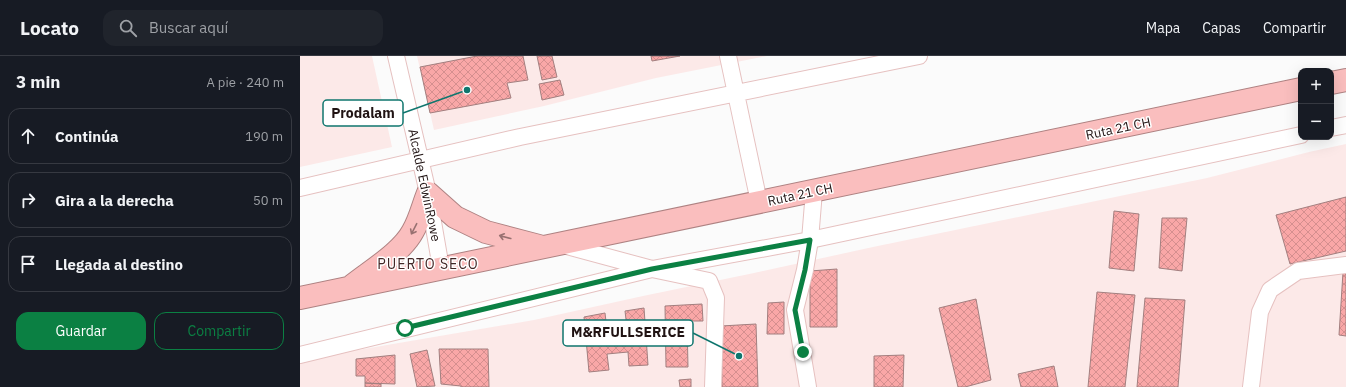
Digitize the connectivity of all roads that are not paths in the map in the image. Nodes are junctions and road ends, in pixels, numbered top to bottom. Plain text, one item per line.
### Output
1 (396, 56) edge
2 (728, 56) edge
3 (919, 56) edge
4 (860, 62) edge
5 (1346, 80) edge
6 (1334, 82) edge
7 (1298, 90) edge
8 (736, 92) junction
9 (1346, 125) edge
10 (1334, 127) edge
11 (1298, 136) edge
12 (420, 160) junction
13 (300, 188) edge
14 (814, 191) junction
15 (428, 193) junction
16 (759, 202) junction
17 (810, 240) junction
18 (551, 246) junction
19 (1346, 266) edge
20 (442, 268) junction
21 (652, 269) junction
22 (349, 288) junction
23 (300, 298) edge
24 (300, 354) edge
25 (713, 387) edge
26 (808, 387) edge
27 (1251, 387) edge

1 - 12 street, Alcalde EdwinRowe
2 - 8 street
3 - 4 street
4 - 8 street
5 - 6 highway
7 - 14 highway, Ruta 21 CH
8 - 12 street
8 - 16 street
9 - 10 street
11 - 17 street
12 - 13 street
12 - 15 street, Alcalde EdwinRowe
14 - 16 highway, Ruta 21 CH
14 - 17 street
18 -> 15 highway
15 - 20 street, Alcalde EdwinRowe
15 -> 22 highway
16 - 18 highway, Ruta 21 CH
17 - 21 street
17 - 26 street
18 - 20 highway, Ruta 21 CH
18 - 21 street
19 - 27 street
20 - 22 highway, Ruta 21 CH
21 - 24 street
21 - 25 street
22 - 23 highway, Ruta 21 CH

